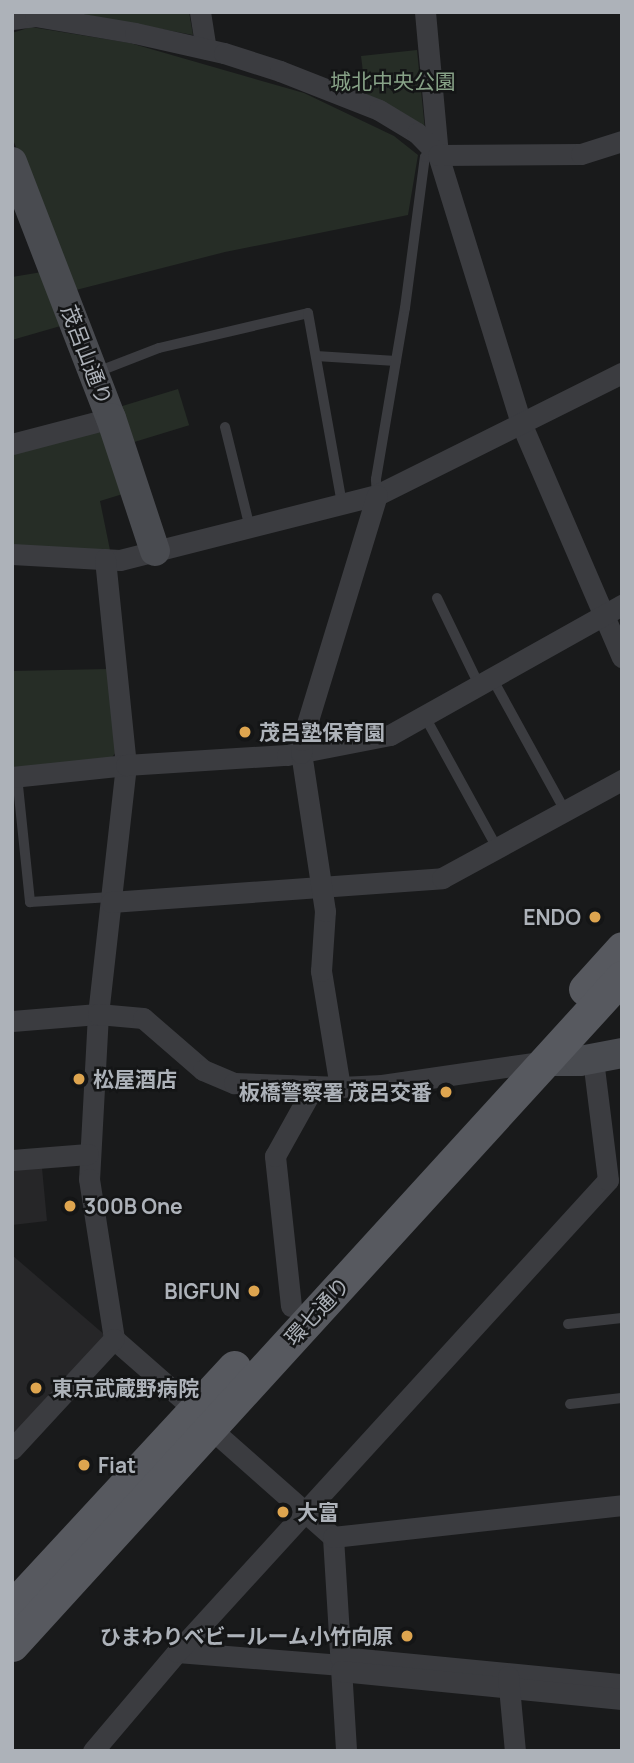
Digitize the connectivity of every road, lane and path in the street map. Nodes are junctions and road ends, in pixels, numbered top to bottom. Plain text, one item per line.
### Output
1 (200, 12) edge
2 (425, 12) edge
3 (12, 19) edge
4 (206, 48) junction
5 (622, 141) edge
6 (438, 155) junction
7 (12, 162) edge
8 (316, 356) junction
9 (396, 360) junction
10 (93, 373) junction
11 (622, 373) edge
12 (111, 418) junction
13 (521, 423) junction
14 (225, 427) dead end
15 (12, 444) edge
16 (377, 495) junction
17 (342, 504) junction
18 (250, 528) junction
19 (155, 551) junction
20 (12, 554) edge
21 (105, 559) junction
22 (437, 598) dead end
23 (613, 610) edge
24 (622, 657) edge
25 (486, 681) junction
26 (424, 716) junction
27 (301, 753) junction
28 (126, 765) junction
29 (15, 777) edge
30 (622, 780) edge
31 (565, 811) junction
32 (497, 848) junction
33 (322, 887) junction
34 (111, 899) junction
35 (622, 948) edge
36 (622, 977) edge
37 (98, 1014) junction
38 (12, 1021) edge
39 (622, 1053) edge
40 (593, 1059) junction
41 (533, 1062) junction
42 (314, 1086) junction
43 (340, 1087) junction
44 (88, 1154) junction
45 (12, 1160) edge
46 (615, 1180) edge
47 (291, 1306) junction
48 (622, 1318) edge
49 (568, 1324) dead end
50 (114, 1339) junction
51 (622, 1398) edge
52 (570, 1404) dead end
53 (202, 1419) junction
54 (12, 1449) edge
55 (622, 1505) edge
56 (304, 1512) junction
57 (333, 1537) junction
58 (12, 1606) edge
59 (12, 1646) edge
60 (177, 1652) junction
61 (341, 1664) junction
62 (508, 1680) junction
63 (622, 1684) edge
64 (622, 1699) edge
65 (93, 1751) edge
66 (346, 1751) edge
67 (515, 1751) edge

1 - 4 street
2 - 6 street
3 - 4 street
4 - 6 street
5 - 6 street
6 - 9 lane
6 - 13 street
7 - 10 street, 茂呂山通り
8 - 9 lane
8 - 10 lane
8 - 17 lane
9 - 16 lane
10 - 12 street, 茂呂山通り
11 - 13 street
12 - 15 street
12 - 19 street, 茂呂山通り
13 - 16 street
13 - 23 street
14 - 18 lane
16 - 17 street
16 - 27 street
17 - 18 street
18 - 19 street
19 - 21 street
20 - 21 street
21 - 28 street
22 - 25 lane
23 - 24 street
23 - 25 street
25 - 26 street
25 - 31 lane
26 - 27 street
26 - 32 lane
27 - 28 street
27 - 33 street
28 - 29 street
28 - 34 street
29 - 34 lane
30 - 31 street
31 - 32 street
32 - 33 street
33 - 34 street
33 - 43 street
34 - 37 street
35 - 41 main road, 環七通り
36 - 41 main road, 環七通り
37 - 38 street
37 - 42 street
37 - 44 street
39 - 40 street
40 - 41 street
40 - 46 street
41 - 43 street
41 - 47 main road, 環七通り
41 - 53 main road, 環七通り
42 - 43 street
42 - 47 street
44 - 45 street
44 - 50 street
46 - 56 street
47 - 53 main road, 環七通り
48 - 49 lane
50 - 53 street
50 - 54 street
51 - 52 lane
53 - 56 street
53 - 58 main road, 環七通り
53 - 59 main road, 環七通り
55 - 57 street
56 - 57 street
56 - 60 street
57 - 61 street
60 - 61 street
60 - 65 street
61 - 62 street
61 - 66 street
62 - 63 street
62 - 64 street
62 - 67 street

